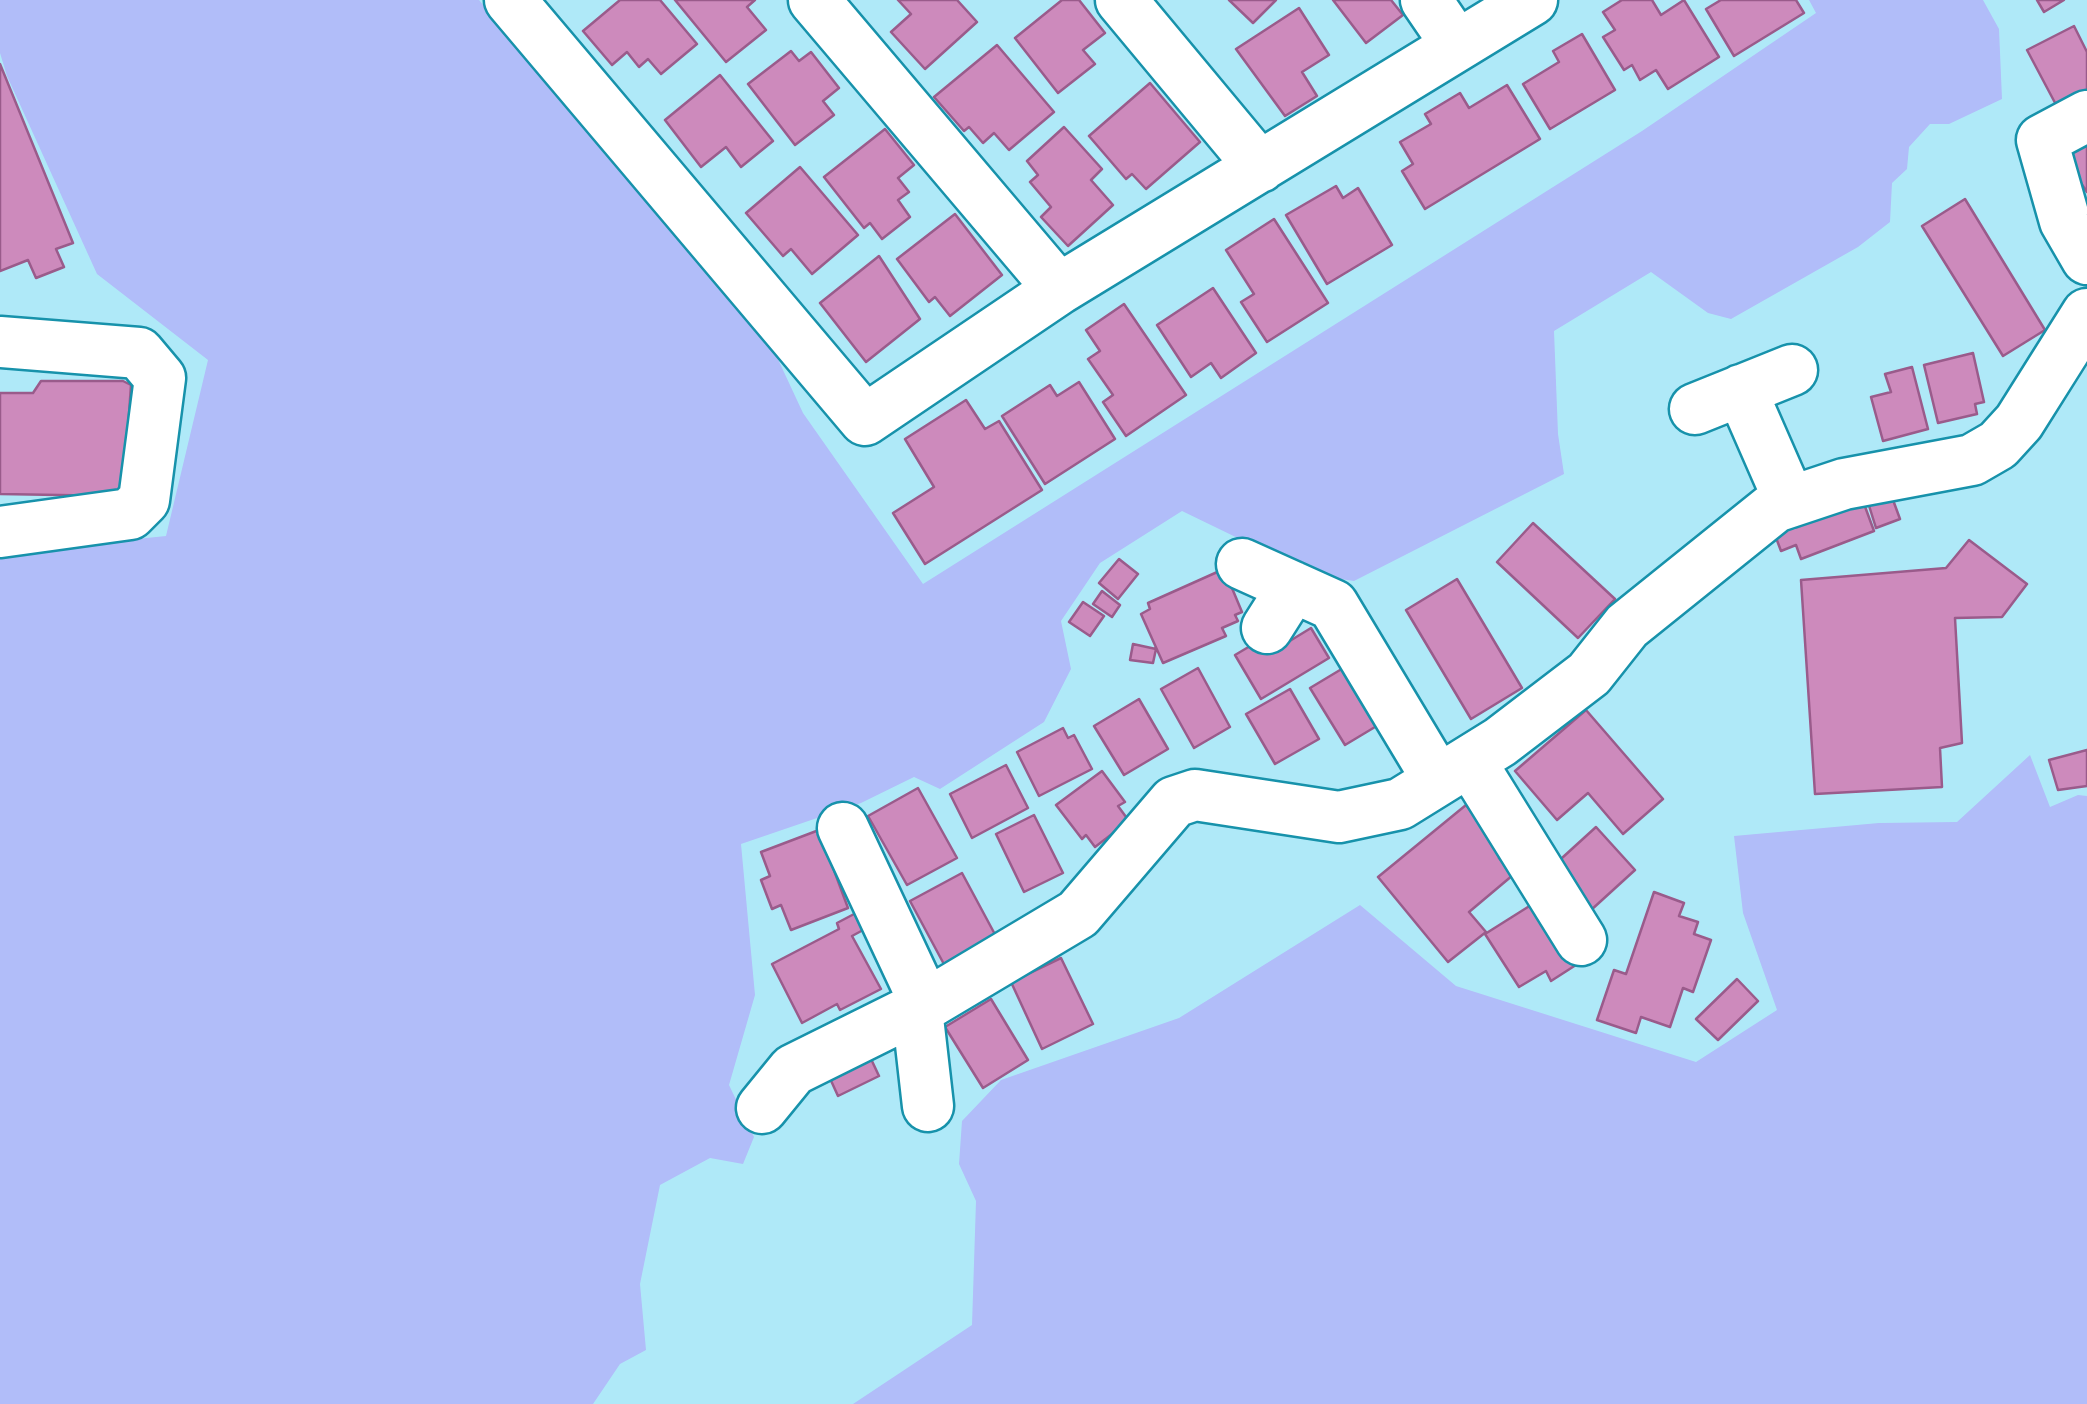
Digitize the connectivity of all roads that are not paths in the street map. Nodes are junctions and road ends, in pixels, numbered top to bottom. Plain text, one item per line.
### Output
1 (510, 0) edge
2 (814, 0) edge
3 (1121, 0) edge
4 (1426, 0) edge
5 (1532, 0) edge
6 (1456, 44) junction
7 (2087, 116) edge
8 (1260, 167) junction
9 (2087, 259) edge
10 (1059, 289) junction
11 (2087, 314) edge
12 (0, 342) edge
13 (1792, 370) dead end
14 (1741, 390) junction
15 (1694, 409) dead end
16 (1790, 502) junction
17 (0, 532) edge
18 (1242, 564) dead end
19 (1294, 587) junction
20 (1268, 628) dead end
21 (1454, 770) junction
22 (842, 828) dead end
23 (1581, 940) dead end
24 (921, 1006) junction
25 (928, 1106) dead end
26 (762, 1108) dead end

1 - 10 street
2 - 10 street
3 - 8 street
4 - 6 street
5 - 6 street
6 - 8 street
7 - 9 street
8 - 10 street
11 - 16 street
12 - 17 street
13 - 14 street
14 - 15 street
14 - 16 street
16 - 21 street
18 - 19 street
19 - 20 street
19 - 21 street
21 - 23 street
21 - 24 street
22 - 24 street
24 - 25 street
24 - 26 street

